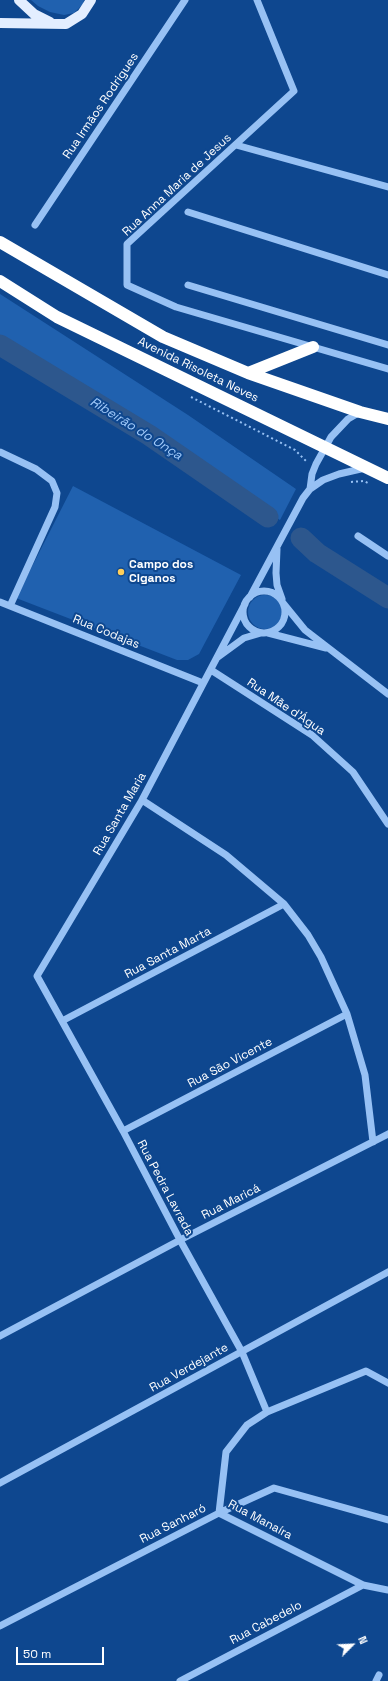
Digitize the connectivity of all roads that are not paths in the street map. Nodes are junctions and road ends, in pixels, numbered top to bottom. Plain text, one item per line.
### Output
1 (19, 0) edge
2 (91, 0) edge
3 (185, 0) edge
4 (257, 0) edge
5 (0, 23) edge
6 (56, 24) junction
7 (236, 145) junction
8 (388, 187) edge
9 (188, 212) dead end
10 (35, 225) dead end
11 (0, 242) edge
12 (388, 273) edge
13 (0, 281) edge
14 (188, 285) dead end
15 (388, 345) edge
16 (314, 347) junction
17 (388, 369) edge
18 (248, 373) junction
19 (360, 412) junction
20 (388, 419) edge
21 (324, 447) junction
22 (0, 452) edge
23 (368, 468) junction
24 (388, 478) edge
25 (310, 489) junction
26 (358, 536) dead end
27 (279, 542) junction
28 (388, 556) edge
29 (250, 597) junction
30 (0, 602) edge
31 (283, 602) junction
32 (245, 604) junction
33 (10, 606) junction
34 (265, 633) junction
35 (328, 648) junction
36 (215, 659) junction
37 (211, 670) junction
38 (204, 683) junction
39 (388, 694) edge
40 (142, 800) junction
41 (388, 824) edge
42 (284, 904) junction
43 (37, 976) joint
44 (347, 1014) junction
45 (62, 1021) junction
46 (123, 1131) junction
47 (388, 1134) edge
48 (373, 1142) junction
49 (180, 1240) junction
50 (388, 1272) edge
51 (0, 1336) edge
52 (242, 1352) junction
53 (388, 1382) edge
54 (267, 1412) junction
55 (0, 1483) edge
56 (219, 1512) junction
57 (388, 1520) edge
58 (363, 1585) junction
59 (388, 1590) edge
60 (0, 1626) edge
61 (180, 1681) edge

1 - 6 main road
2 - 6 main road
3 - 10 street, Rua Irmãos Rodrigues
4 - 7 street, Rua Anna Maria de Jesus
5 - 6 main road
7 - 8 street
7 - 16 street, Rua Anna Maria de Jesus
9 - 12 street
11 - 18 highway, Avenida Risoleta Neves
13 - 21 highway, Avenida Risoleta Neves
14 - 15 street
16 - 17 street, Rua Anna Maria de Jesus
16 - 18 highway
18 - 19 highway, Avenida Risoleta Neves
19 - 20 highway, Avenida Risoleta Neves
19 - 21 street
21 - 23 highway, Avenida Risoleta Neves
21 - 25 street
22 - 33 street
23 - 24 highway, Avenida Risoleta Neves
23 - 25 street
25 - 27 street
26 - 28 street
27 - 29 street
27 - 31 street
29 - 31 street
29 - 32 street
30 - 33 street, Rua Codajas
31 - 34 street
31 - 35 street
32 - 34 street
32 - 36 street, Rua Santa Maria
33 - 38 street, Rua Codajas
34 - 35 street
34 - 36 street
35 - 39 street
36 - 37 street, Rua Santa Maria
37 - 38 street, Rua Santa Maria
37 - 41 street, Rua Mãe d'Água
38 - 40 street, Rua Santa Maria
40 - 42 street
40 - 43 street, Rua Santa Maria
42 - 44 street
42 - 45 street, Rua Santa Marta
43 - 45 street, Rua Pedra Lavrada
44 - 46 street, Rua São Vicente
44 - 48 street
45 - 46 street, Rua Pedra Lavrada
46 - 49 street, Rua Pedra Lavrada
47 - 48 street, Rua Maricá
48 - 49 street, Rua Maricá
49 - 51 street, Rua Maricá
49 - 52 street, Rua Pedra Lavrada
50 - 52 street, Rua Verdejante
52 - 54 street, Rua Pedra Lavrada
52 - 55 street, Rua Verdejante
53 - 54 street, Rua Manaíra
54 - 56 street, Rua Manaíra
56 - 57 street, Rua Sanharó
56 - 58 street, Rua Manaíra
56 - 60 street, Rua Sanharó
58 - 59 street, Rua Manaíra
58 - 61 street, Rua Cabedelo

